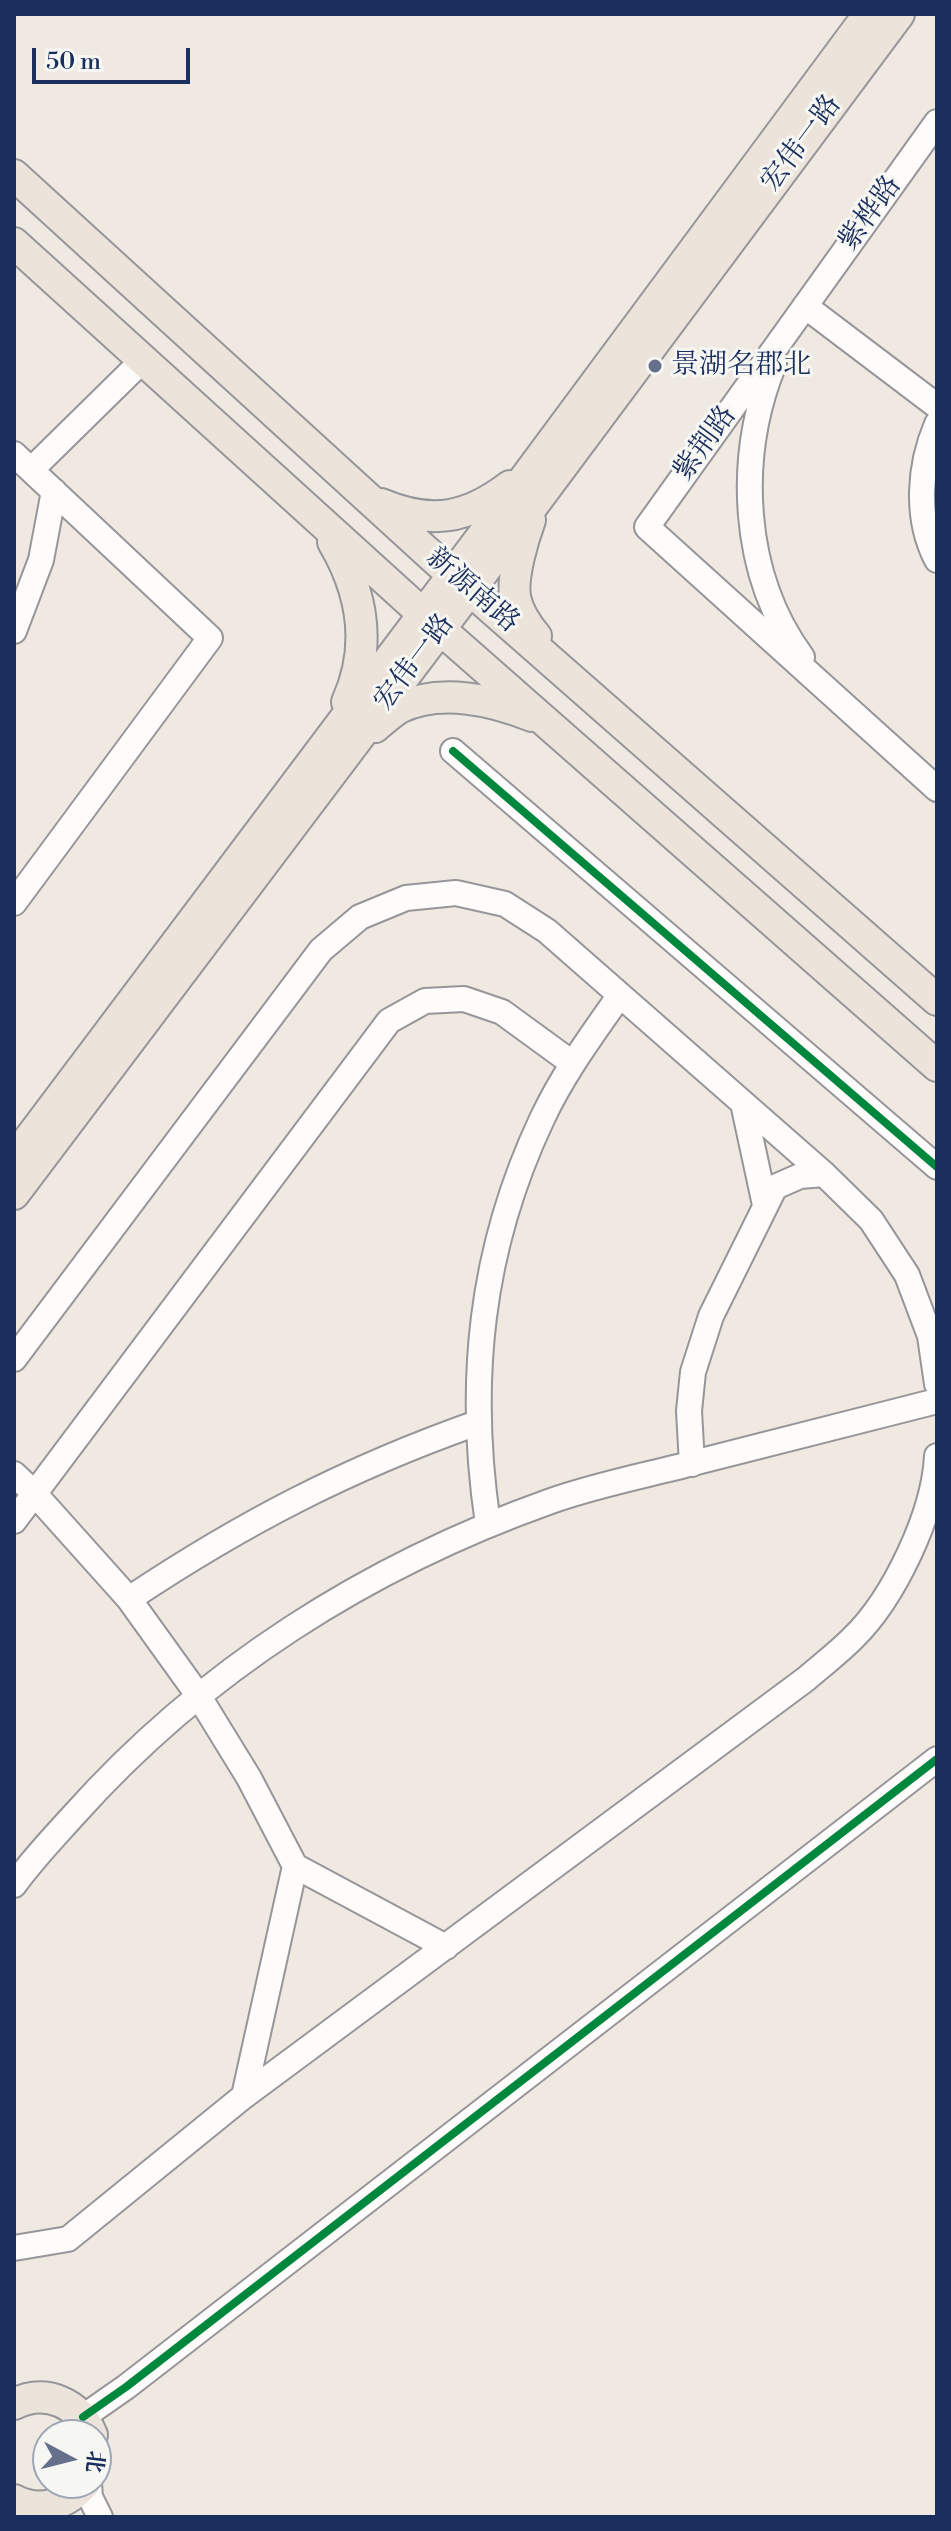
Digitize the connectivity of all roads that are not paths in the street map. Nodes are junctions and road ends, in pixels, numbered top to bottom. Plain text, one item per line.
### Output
1 (869, 14) edge
2 (899, 14) edge
3 (937, 122) edge
4 (14, 175) edge
5 (14, 243) edge
6 (805, 306) junction
7 (143, 360) junction
8 (937, 406) edge
9 (937, 424) edge
10 (22, 462) edge
11 (536, 482) junction
12 (54, 491) junction
13 (370, 499) junction
14 (322, 523) junction
15 (937, 560) edge
16 (461, 582) junction
17 (432, 621) junction
18 (14, 631) edge
19 (568, 675) junction
20 (823, 686) junction
21 (548, 722) junction
22 (343, 739) junction
23 (453, 751) dead end
24 (937, 789) edge
25 (14, 903) edge
26 (620, 995) junction
27 (937, 1000) edge
28 (572, 1063) junction
29 (937, 1066) edge
30 (743, 1103) junction
31 (14, 1159) edge
32 (937, 1167) edge
33 (824, 1174) junction
34 (14, 1194) edge
35 (765, 1205) junction
36 (14, 1359) edge
37 (937, 1384) edge
38 (937, 1401) edge
39 (477, 1423) junction
40 (937, 1456) edge
41 (692, 1464) junction
42 (14, 1474) edge
43 (34, 1493) junction
44 (14, 1521) edge
45 (488, 1524) junction
46 (129, 1599) junction
47 (198, 1695) junction
48 (937, 1759) edge
49 (295, 1866) junction
50 (14, 1885) edge
51 (446, 1947) junction
52 (244, 2096) junction
53 (14, 2248) edge
54 (15, 2403) edge
55 (81, 2419) edge
56 (94, 2419) edge
57 (67, 2499) edge
58 (91, 2499) edge
59 (14, 2500) edge
60 (52, 2512) edge
61 (100, 2517) edge

1 - 11 main road, 宏伟一路
2 - 11 main road, 宏伟一路
3 - 6 street, 紫桦路
4 - 13 main road, 新源南路
5 - 7 main road, 新源南路
6 - 8 street
6 - 20 street, 紫荆路
6 - 20 street, 紫荆路
7 - 10 street
7 - 14 main road, 新源南路
9 - 15 street
10 - 12 street
11 - 13 main road
11 - 16 main road, 宏伟一路
11 - 19 main road
12 - 18 street
12 - 25 street
13 - 16 main road, 新源南路
14 - 17 main road, 新源南路
14 - 22 main road
16 - 17 main road, 宏伟一路
16 - 19 main road, 新源南路
17 - 21 main road, 新源南路
17 - 22 main road, 宏伟一路
19 - 27 main road, 新源南路
20 - 24 street, 紫荆路
21 - 22 main road
21 - 29 main road, 新源南路
22 - 31 main road, 宏伟一路
22 - 34 main road, 宏伟一路
23 - 32 street
26 - 28 street
26 - 30 street
26 - 36 street
28 - 39 street
28 - 43 street
30 - 33 street
30 - 35 street
33 - 35 street
33 - 37 street
35 - 41 street
38 - 41 street
39 - 45 street
39 - 46 street
40 - 51 street
41 - 45 street
42 - 43 street
43 - 44 street
43 - 46 street
45 - 47 street
46 - 47 street
47 - 49 street
47 - 50 street
48 - 56 street
49 - 51 street
49 - 52 street
51 - 52 street
52 - 53 street
54 - 55 main road
57 - 60 main road
58 - 61 street
59 - 60 main road

